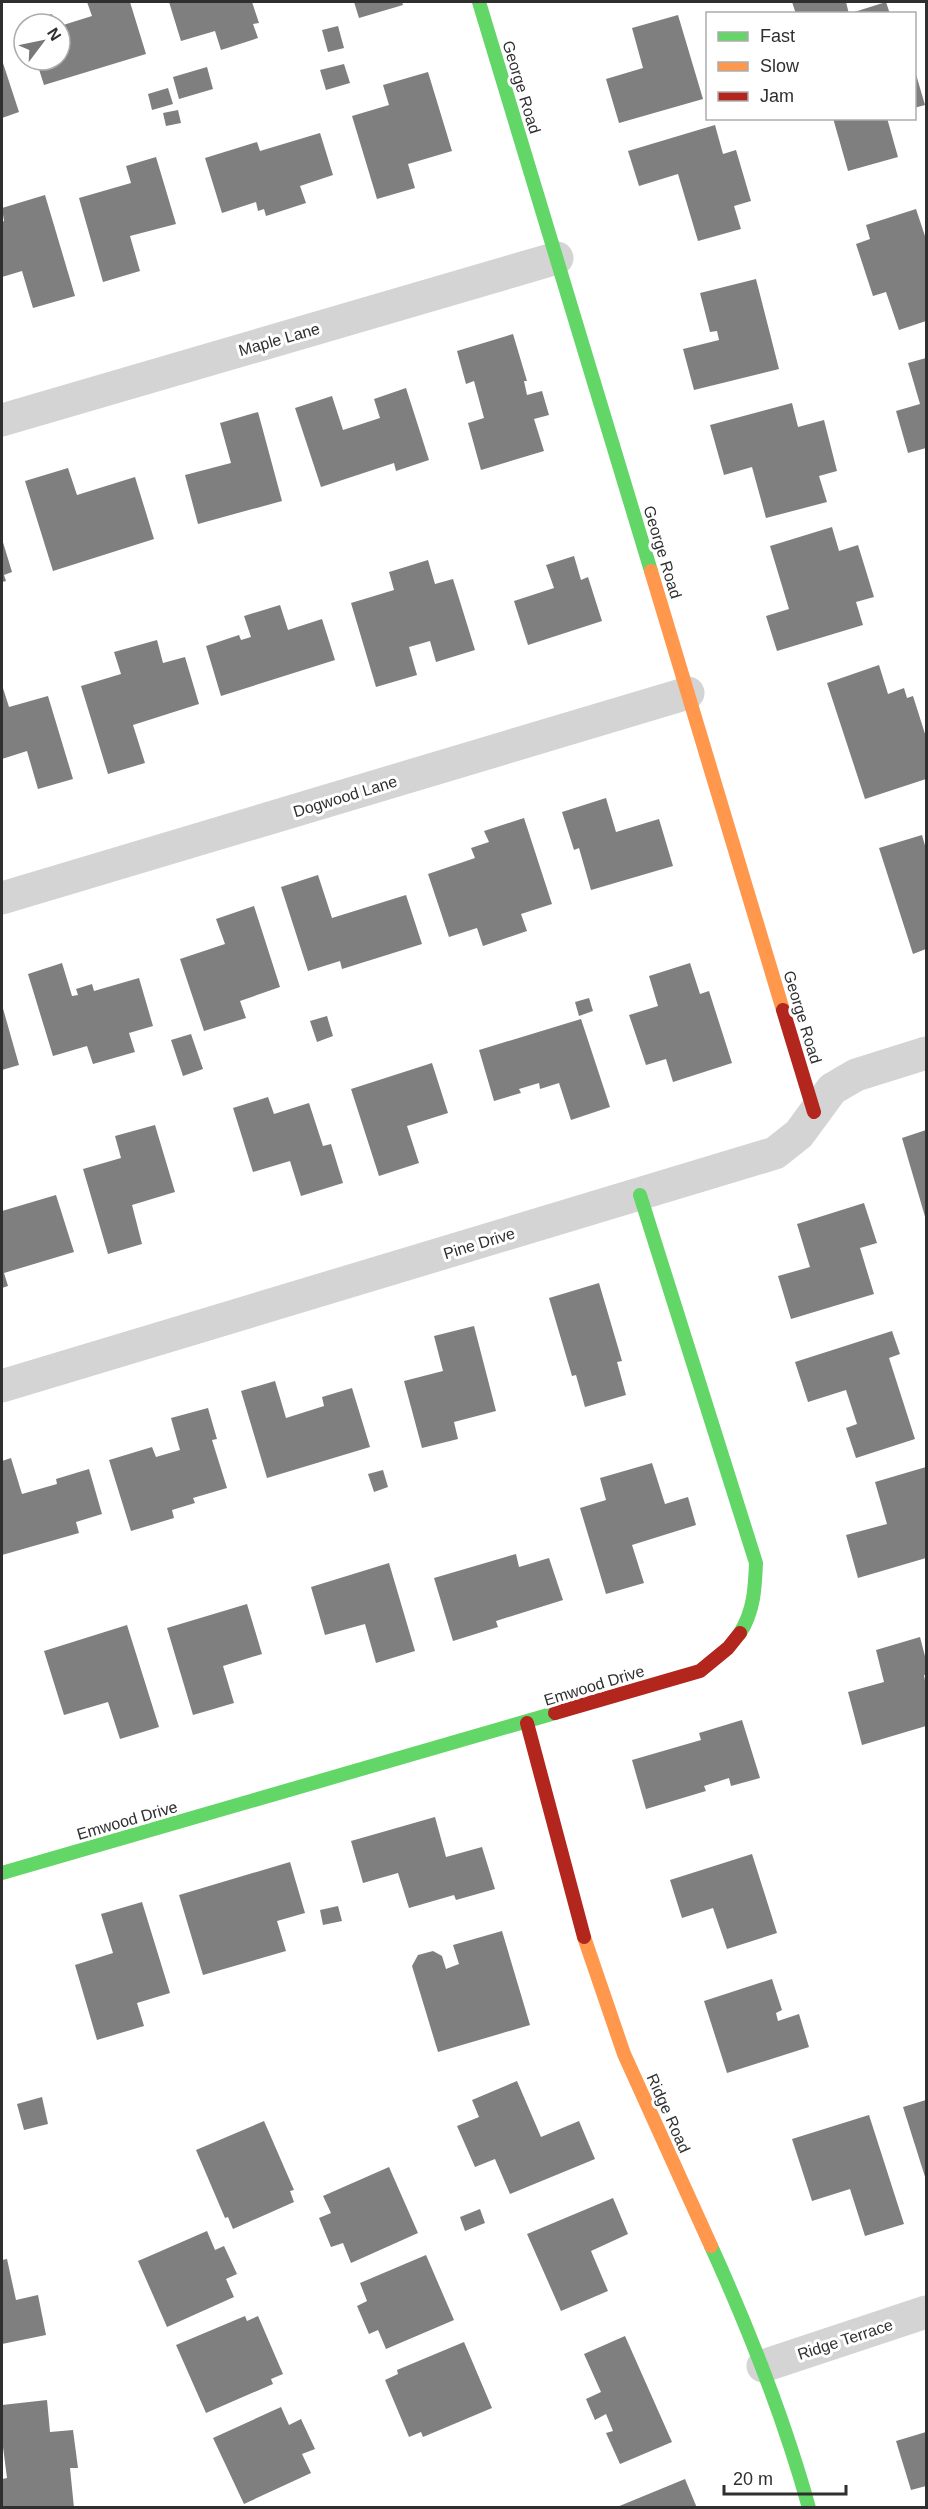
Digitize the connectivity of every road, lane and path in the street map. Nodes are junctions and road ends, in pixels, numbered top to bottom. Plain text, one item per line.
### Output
1 (479, 2) edge
2 (557, 258) junction
3 (2, 420) edge
4 (688, 693) junction
5 (2, 898) edge
6 (927, 1053) edge
7 (814, 1112) junction
8 (640, 1194) junction
9 (2, 1386) edge
10 (527, 1723) junction
11 (2, 1874) edge
12 (927, 2312) edge
13 (763, 2366) junction
14 (809, 2508) edge

1 - 2 street, George Road
2 - 3 street, Maple Lane
2 - 4 street, George Road
4 - 5 street, Dogwood Lane
4 - 7 street, George Road
6 - 7 street, Pine Drive
7 - 8 street, Pine Drive
8 - 9 street, Pine Drive
8 - 10 street, Emwood Drive
10 - 11 street, Emwood Drive
10 - 13 street, Ridge Road
12 - 13 street, Ridge Terrace
13 - 14 street, Ridge Road

